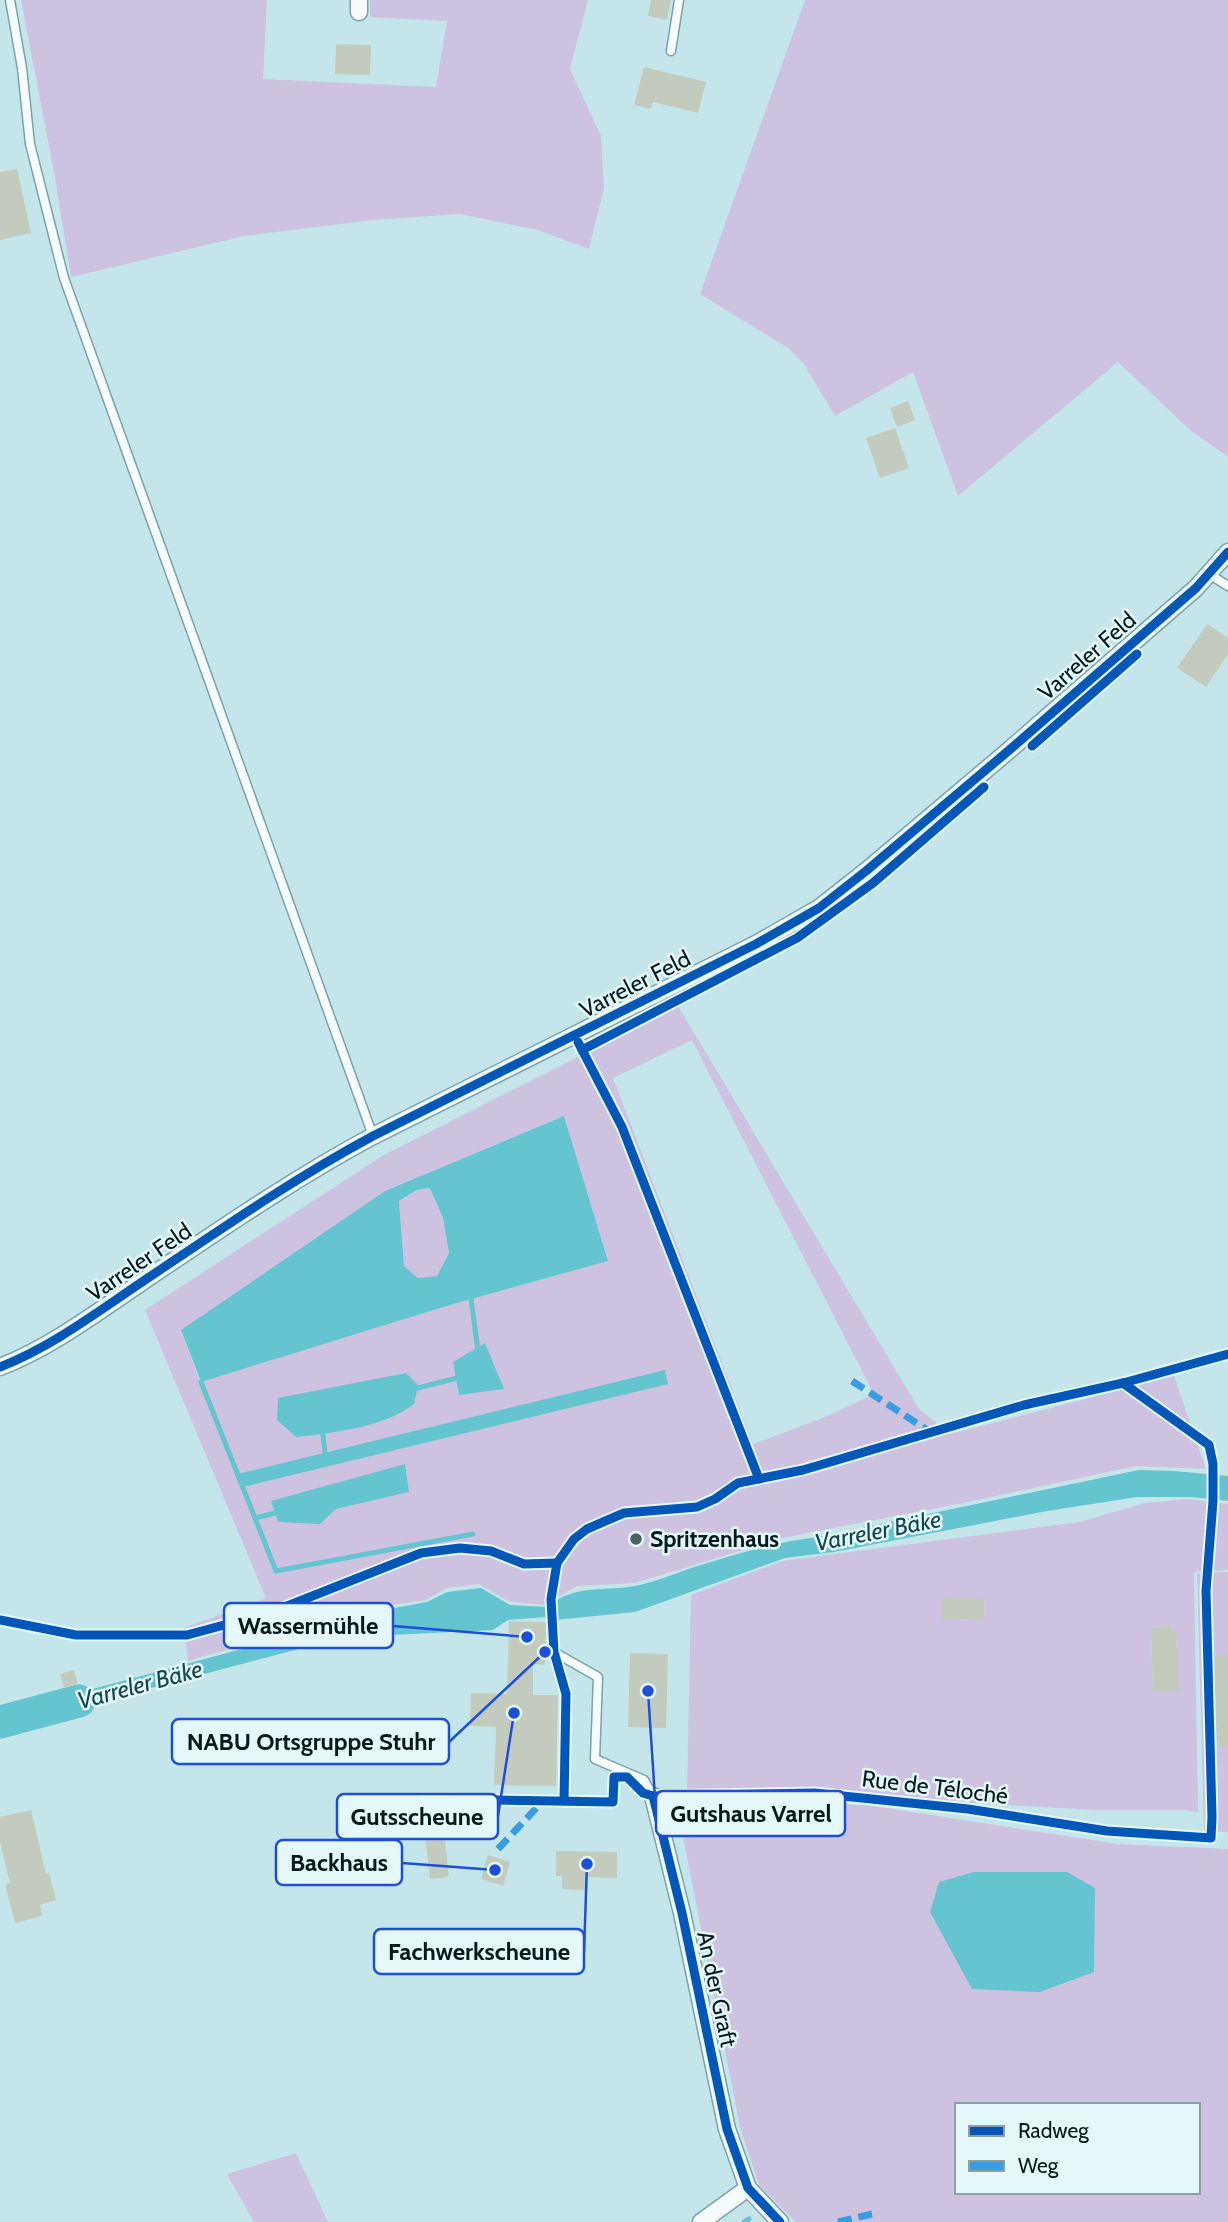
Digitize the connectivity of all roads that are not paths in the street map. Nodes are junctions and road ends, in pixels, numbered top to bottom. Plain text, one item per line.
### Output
1 (10, 0) edge
2 (680, 0) edge
3 (671, 51) dead end
4 (1228, 552) edge
5 (1209, 574) junction
6 (1228, 586) edge
7 (575, 1036) junction
8 (373, 1136) junction
9 (0, 1367) edge
10 (759, 1479) dead end
11 (554, 1652) dead end
12 (653, 1796) junction
13 (1211, 1838) dead end
14 (748, 2188) junction
15 (701, 2222) edge
16 (780, 2222) edge

1 - 8 lane
2 - 3 lane
4 - 5 street, Varreler Feld
5 - 6 lane
5 - 7 street, Varreler Feld
7 - 8 street, Varreler Feld
7 - 10 lane
8 - 9 street, Varreler Feld
11 - 12 lane
12 - 13 lane, Rue de Téloché
12 - 14 street, An der Graft
14 - 15 street
14 - 16 street

